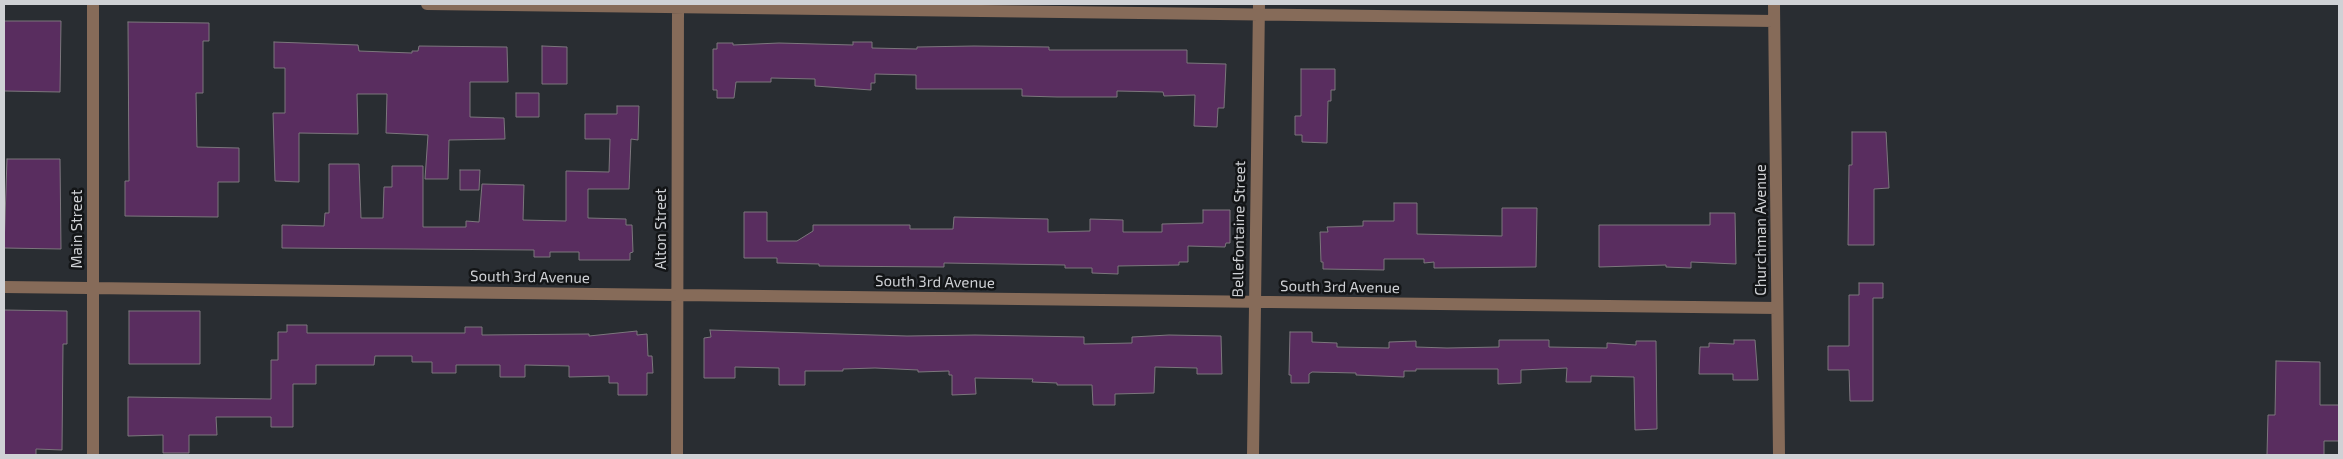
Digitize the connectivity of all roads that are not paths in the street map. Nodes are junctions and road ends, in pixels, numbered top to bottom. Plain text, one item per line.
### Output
1 (94, 4) edge
2 (427, 4) edge
3 (1774, 4) edge
4 (678, 5) edge
5 (1259, 10) edge
6 (1774, 21) junction
7 (4, 287) edge
8 (93, 288) junction
9 (677, 295) junction
10 (1254, 302) junction
11 (1777, 308) junction
12 (93, 455) edge
13 (677, 455) edge
14 (1253, 455) edge
15 (1779, 455) edge

1 - 8 street, Main Street
2 - 4 street
3 - 6 street, Churchman Avenue
4 - 5 street
4 - 9 street, Alton Street
5 - 6 street
5 - 10 street, Bellefontaine Street
6 - 11 street, Churchman Avenue
7 - 8 street, South 3rd Avenue
8 - 9 street, South 3rd Avenue
8 - 12 street, Main Street
9 - 10 street, South 3rd Avenue
9 - 13 street, Alton Street
10 - 11 street, South 3rd Avenue
10 - 14 street, Bellefontaine Street
11 - 15 street, Churchman Avenue

